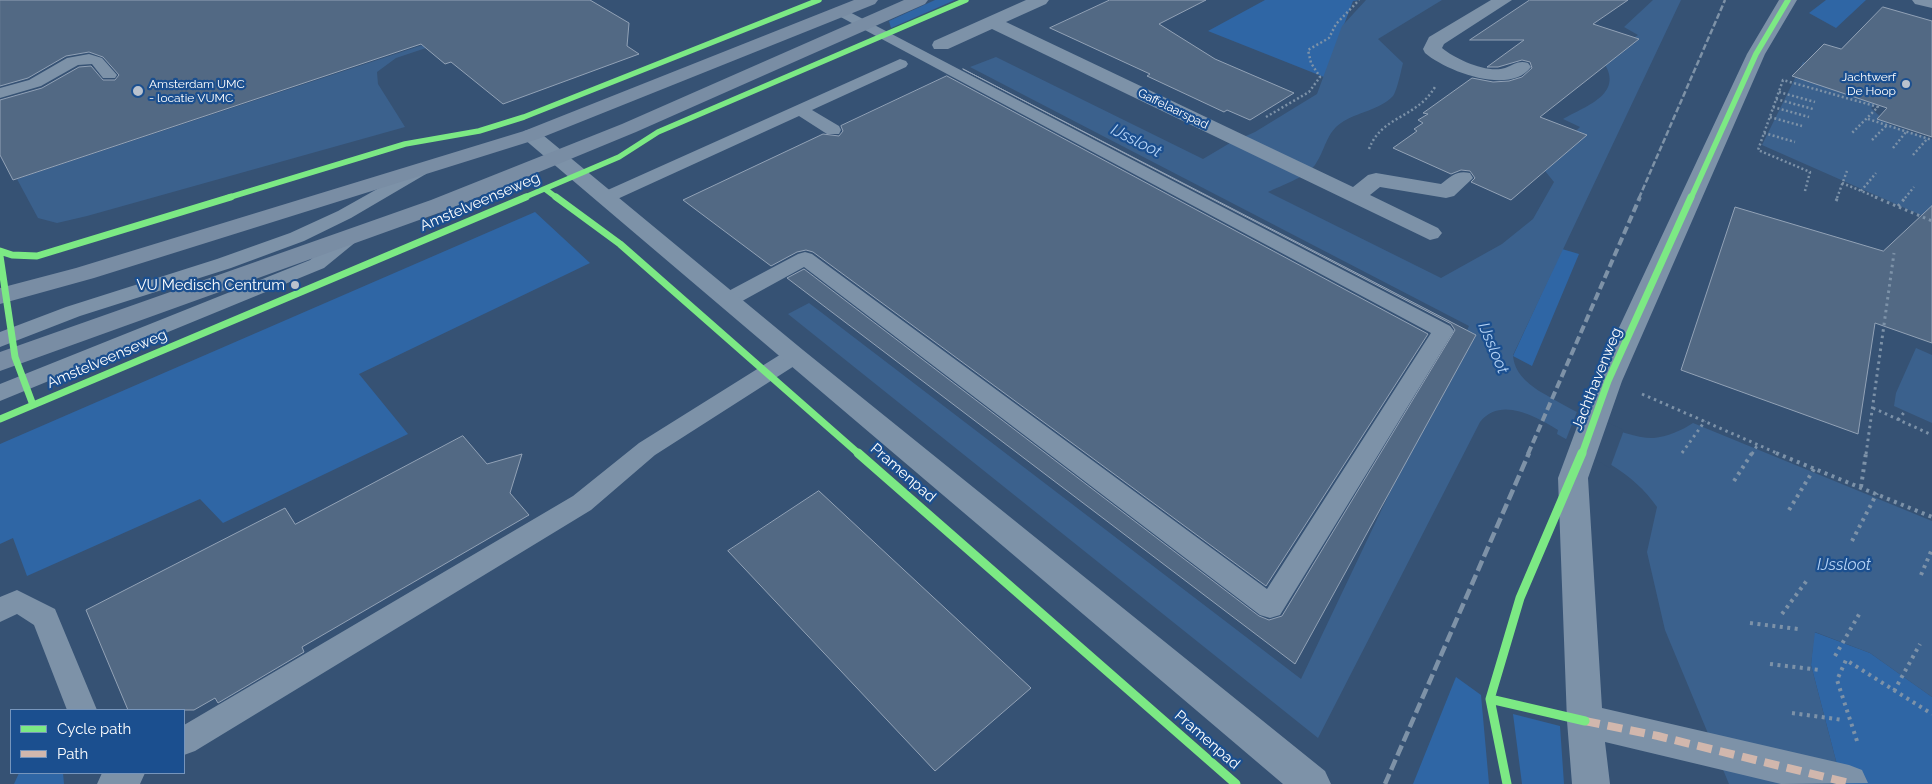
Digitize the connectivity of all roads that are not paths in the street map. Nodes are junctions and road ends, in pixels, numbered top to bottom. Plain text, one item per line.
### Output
1 (869, 0) edge
2 (919, 0) edge
3 (1040, 0) edge
4 (1788, 0) edge
5 (1921, 0) edge
6 (1491, 2) edge
7 (1932, 3) edge
8 (840, 12) junction
9 (992, 22) junction
10 (862, 24) junction
11 (941, 45) dead end
12 (900, 64) dead end
13 (1521, 66) dead end
14 (109, 75) dead end
15 (0, 93) edge
16 (801, 110) junction
17 (833, 130) dead end
18 (531, 135) junction
19 (559, 157) junction
20 (420, 170) junction
21 (1462, 178) dead end
22 (1355, 196) junction
23 (607, 197) junction
24 (1430, 233) dead end
25 (350, 237) junction
26 (0, 296) edge
27 (728, 300) junction
28 (0, 340) edge
29 (794, 356) junction
30 (0, 362) edge
31 (0, 393) edge
32 (0, 610) edge
33 (82, 709) edge
34 (1585, 721) junction
35 (185, 740) edge
36 (1283, 772) edge
37 (128, 774) edge
38 (1849, 783) edge
39 (111, 784) edge
40 (1312, 784) edge
41 (1591, 784) edge

1 - 8 main road
2 - 10 main road, Amstelveenseweg
3 - 9 street
4 - 34 street, Jachthavenweg
5 - 7 street
6 - 13 street
8 - 10 lane
8 - 18 main road
9 - 11 street
9 - 22 street, Gaffelaarspad
10 - 19 main road, Amstelveenseweg
10 - 27 lane
12 - 16 lane
14 - 15 lane
16 - 17 lane
16 - 23 lane
18 - 19 street, Pramenpad
18 - 20 main road
19 - 23 street, Pramenpad
19 - 25 main road, Amstelveenseweg
20 - 26 main road
20 - 28 lane
21 - 22 street
22 - 24 street, Gaffelaarspad
23 - 27 street, Pramenpad
25 - 30 main road, Amstelveenseweg
25 - 31 lane, Amstelveenseweg
27 - 29 street, Pramenpad
29 - 35 lane
29 - 36 street, Pramenpad
32 - 33 lane
34 - 38 street
34 - 41 street, Jachthavenweg
36 - 40 street, Pramenpad
37 - 39 lane

